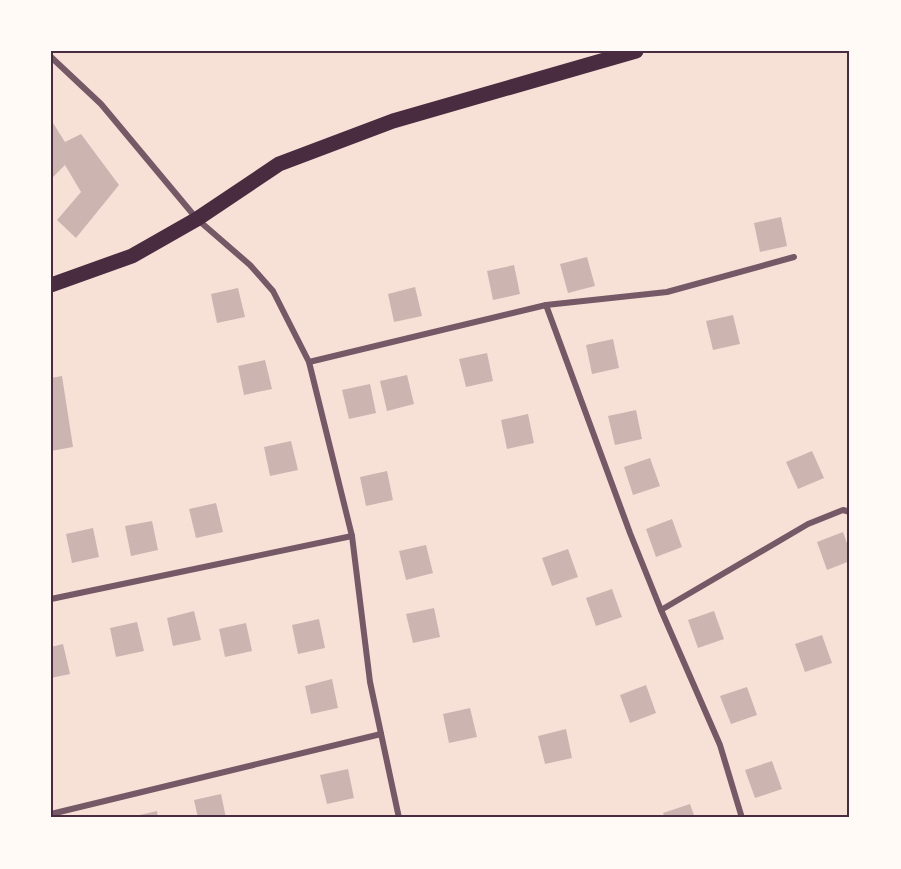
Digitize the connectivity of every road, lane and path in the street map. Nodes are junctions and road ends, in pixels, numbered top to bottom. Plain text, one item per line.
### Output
1 (636, 51) edge
2 (51, 57) edge
3 (197, 219) junction
4 (794, 257) dead end
5 (51, 285) edge
6 (546, 305) junction
7 (309, 362) junction
8 (850, 512) edge
9 (352, 536) junction
10 (51, 599) edge
11 (661, 610) junction
12 (381, 734) junction
13 (51, 814) edge
14 (399, 818) edge
15 (742, 818) edge

1 - 3 main road
2 - 3 street
3 - 5 main road
3 - 7 street
4 - 6 street
6 - 7 street
6 - 11 street
7 - 9 street
8 - 11 street
9 - 10 street
9 - 12 street
11 - 15 street
12 - 13 street
12 - 14 street

